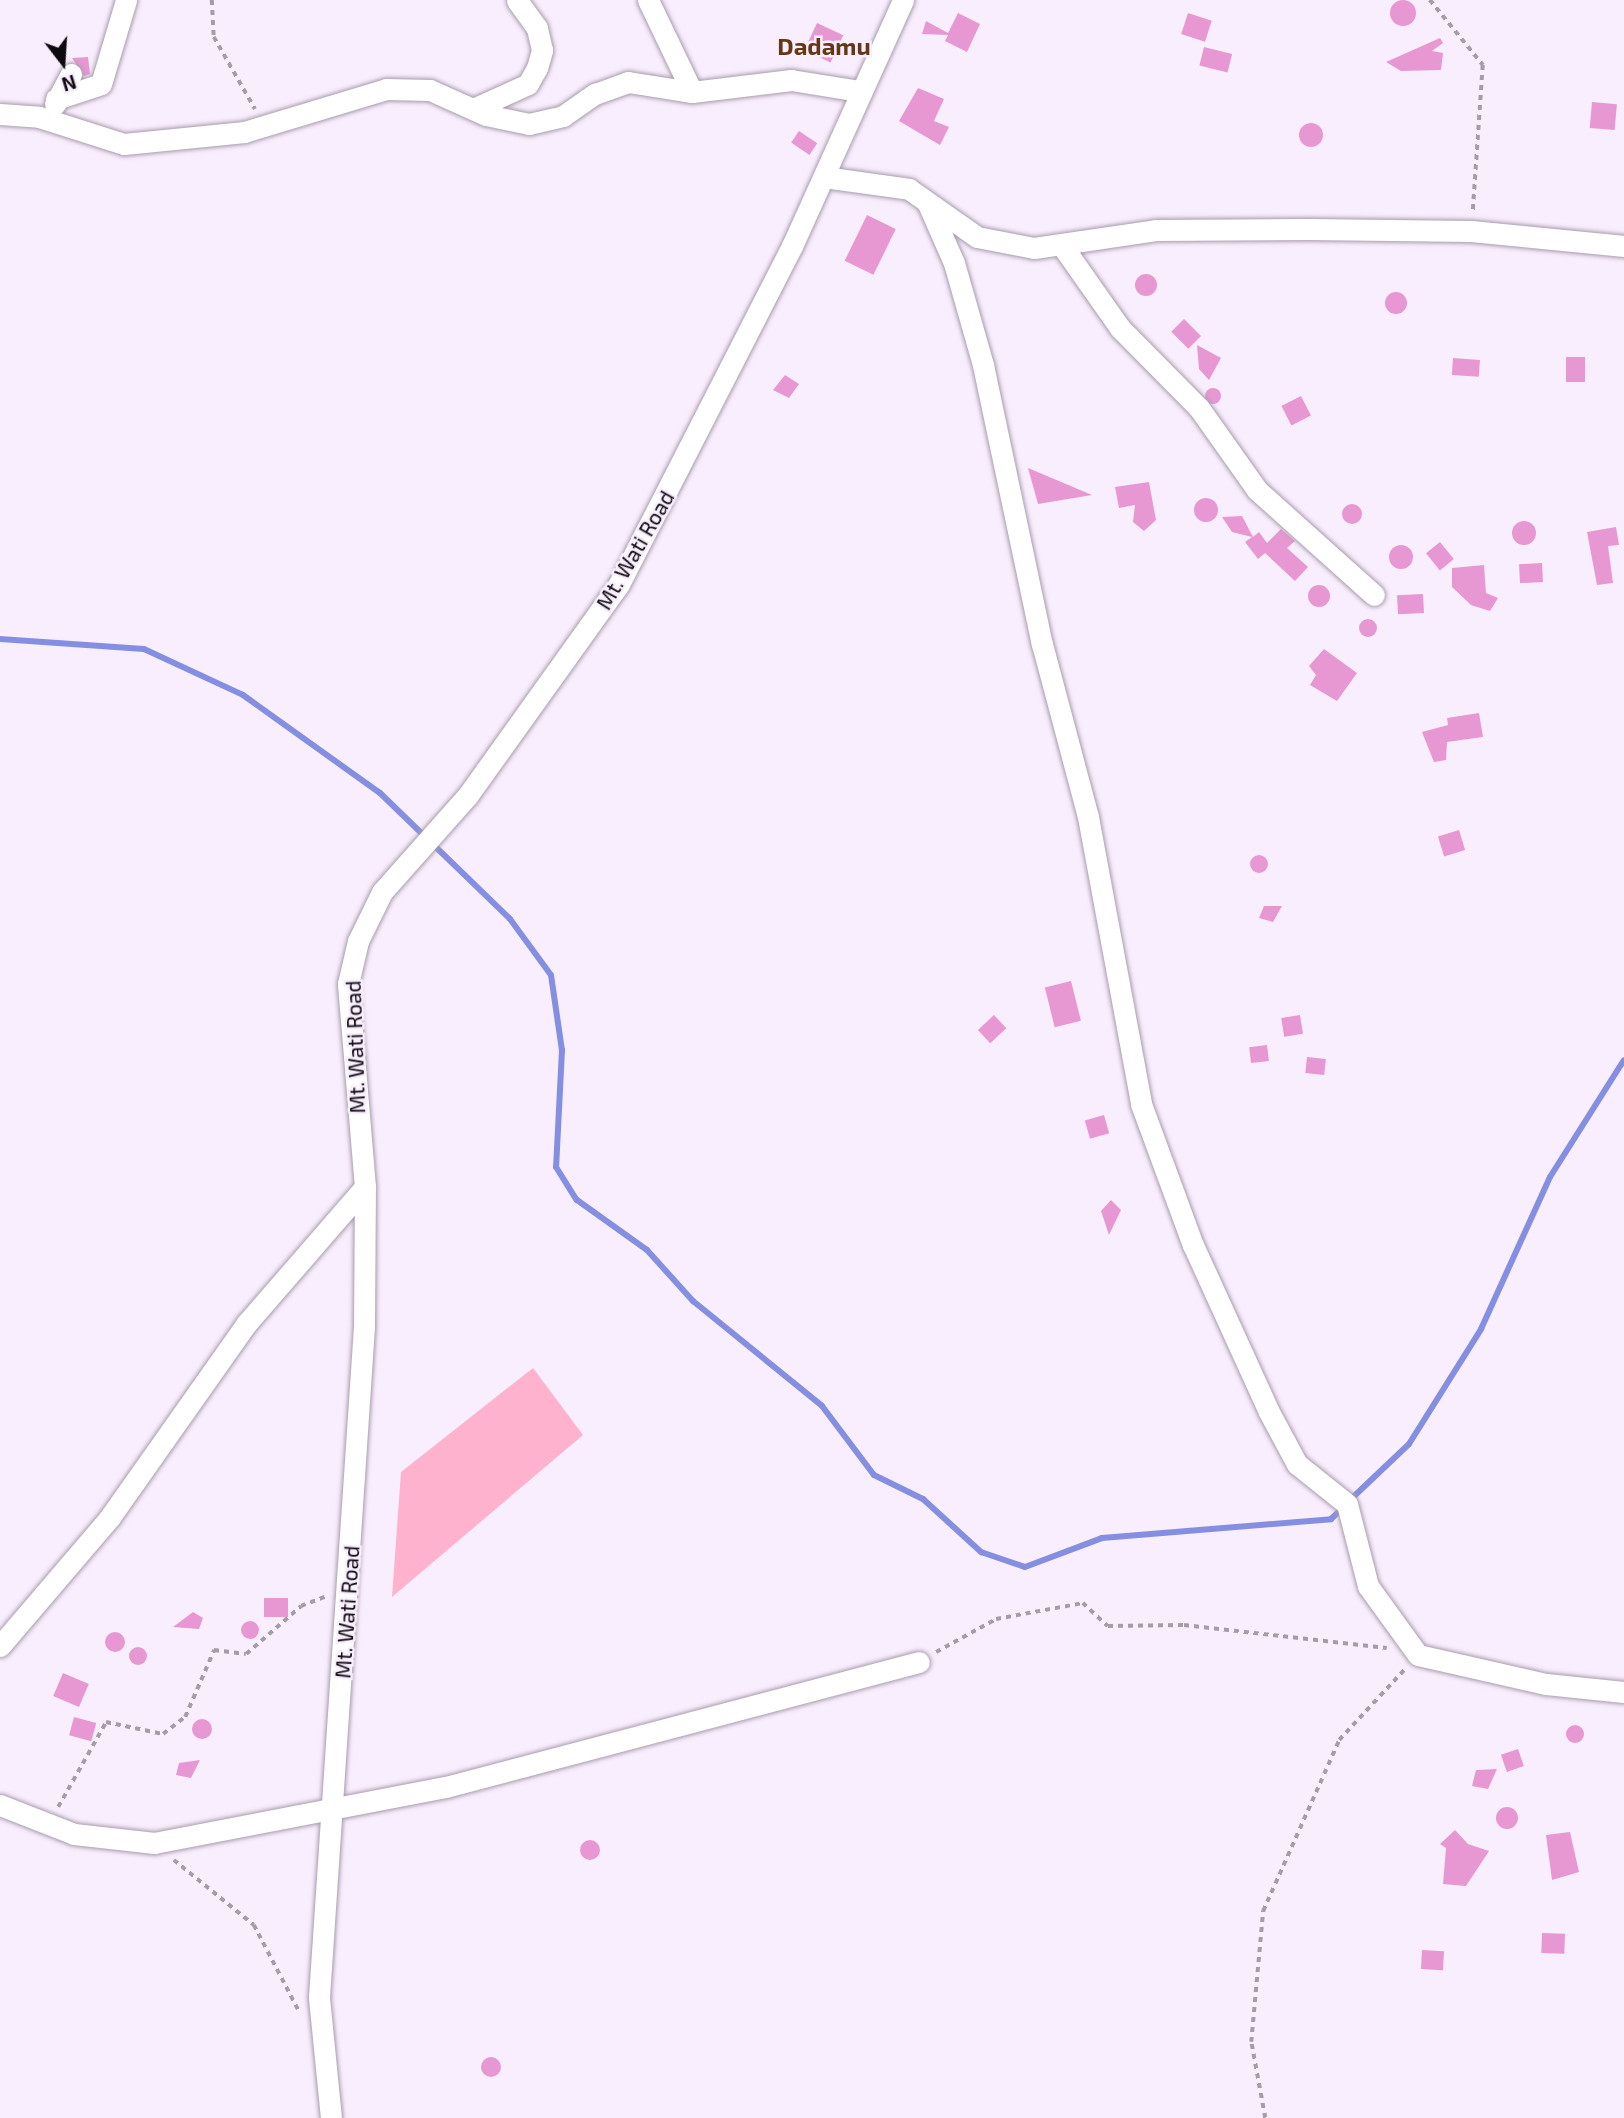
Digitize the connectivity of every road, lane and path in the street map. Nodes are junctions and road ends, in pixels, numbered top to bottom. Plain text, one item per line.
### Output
1 (126, 0) edge
2 (212, 0) edge
3 (517, 0) edge
4 (648, 0) edge
5 (904, 0) edge
6 (1430, 0) edge
7 (71, 74) dead end
8 (860, 91) junction
9 (692, 92) junction
10 (0, 104) edge
11 (54, 109) junction
12 (473, 109) junction
13 (0, 114) edge
14 (25, 116) junction
15 (251, 130) junction
16 (824, 177) junction
17 (928, 204) junction
18 (1471, 231) junction
19 (1624, 246) edge
20 (1063, 247) junction
21 (1374, 595) dead end
22 (365, 1187) junction
23 (348, 1588) junction
24 (0, 1646) edge
25 (1418, 1655) junction
26 (919, 1662) joint
27 (1624, 1692) edge
28 (0, 1805) edge
29 (334, 1809) junction
30 (48, 1824) junction
31 (154, 1843) junction
32 (301, 2018) dead end
33 (331, 2118) edge
34 (1265, 2118) edge

1 - 11 street
2 - 15 path
3 - 12 street
4 - 9 street
5 - 8 street, Mt. Wati Road
6 - 18 path
7 - 11 street
8 - 9 street
8 - 16 street, Mt. Wati Road
9 - 12 street
10 - 14 street
11 - 14 street
11 - 15 street
12 - 15 street
13 - 14 street
16 - 17 street
16 - 22 street, Mt. Wati Road
17 - 20 street
17 - 25 street
18 - 19 street
18 - 20 street
20 - 21 street
22 - 23 street, Mt. Wati Road
22 - 24 street
23 - 29 street, Mt. Wati Road
23 - 30 path
25 - 26 path
25 - 27 street
25 - 34 path
26 - 29 street
28 - 30 street
29 - 31 street
29 - 33 street, Mt. Wati Road
30 - 31 street
31 - 32 path

